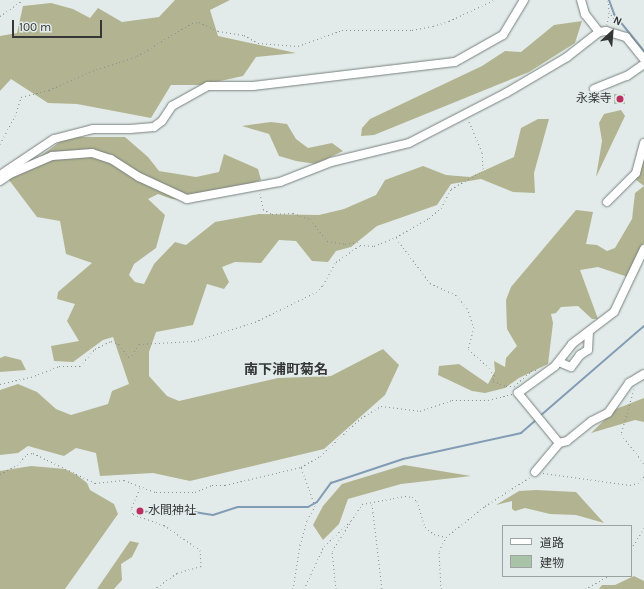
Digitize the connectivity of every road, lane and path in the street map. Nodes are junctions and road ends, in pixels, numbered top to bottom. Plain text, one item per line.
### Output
1 (23, 0) edge
2 (494, 0) edge
3 (524, 0) edge
4 (581, 0) edge
5 (608, 1) edge
6 (609, 11) junction
7 (0, 16) edge
8 (603, 32) junction
9 (626, 37) junction
10 (644, 58) edge
11 (642, 66) edge
12 (594, 89) dead end
13 (465, 113) junction
14 (644, 143) edge
15 (0, 144) edge
16 (0, 175) edge
17 (0, 181) edge
18 (258, 186) junction
19 (607, 202) dead end
20 (396, 238) junction
21 (360, 245) junction
22 (644, 248) edge
23 (589, 332) junction
24 (559, 362) junction
25 (552, 368) junction
26 (644, 374) edge
27 (0, 384) edge
28 (634, 388) dead end
29 (518, 393) junction
30 (560, 443) junction
31 (644, 463) edge
32 (301, 467) junction
33 (535, 472) junction
34 (0, 474) edge
35 (644, 476) edge
36 (141, 488) junction
37 (372, 503) junction
38 (353, 519) junction
39 (644, 528) edge
40 (446, 537) junction
41 (632, 548) edge
42 (606, 577) edge
43 (154, 589) edge
44 (293, 589) edge
45 (304, 589) edge
46 (336, 589) edge
47 (382, 589) edge
48 (441, 589) edge
49 (585, 589) edge

1 - 7 path
2 - 15 path
3 - 16 street
4 - 8 street
5 - 6 path
6 - 8 path
6 - 9 path
8 - 9 street
8 - 13 street
9 - 10 street
11 - 12 street
13 - 18 street
13 - 20 path
14 - 19 street
17 - 18 street
18 - 21 path
20 - 21 path
20 - 25 path
21 - 27 path
22 - 23 street
23 - 24 street
23 - 24 street
24 - 25 street
25 - 29 street
26 - 30 street
28 - 31 path
29 - 30 street
29 - 32 path
30 - 33 street
32 - 36 path
32 - 44 path
33 - 35 path
33 - 40 path
34 - 36 path
36 - 43 path
37 - 38 path
37 - 40 path
37 - 47 path
38 - 45 path
38 - 46 path
39 - 41 path
40 - 48 path
42 - 49 path

